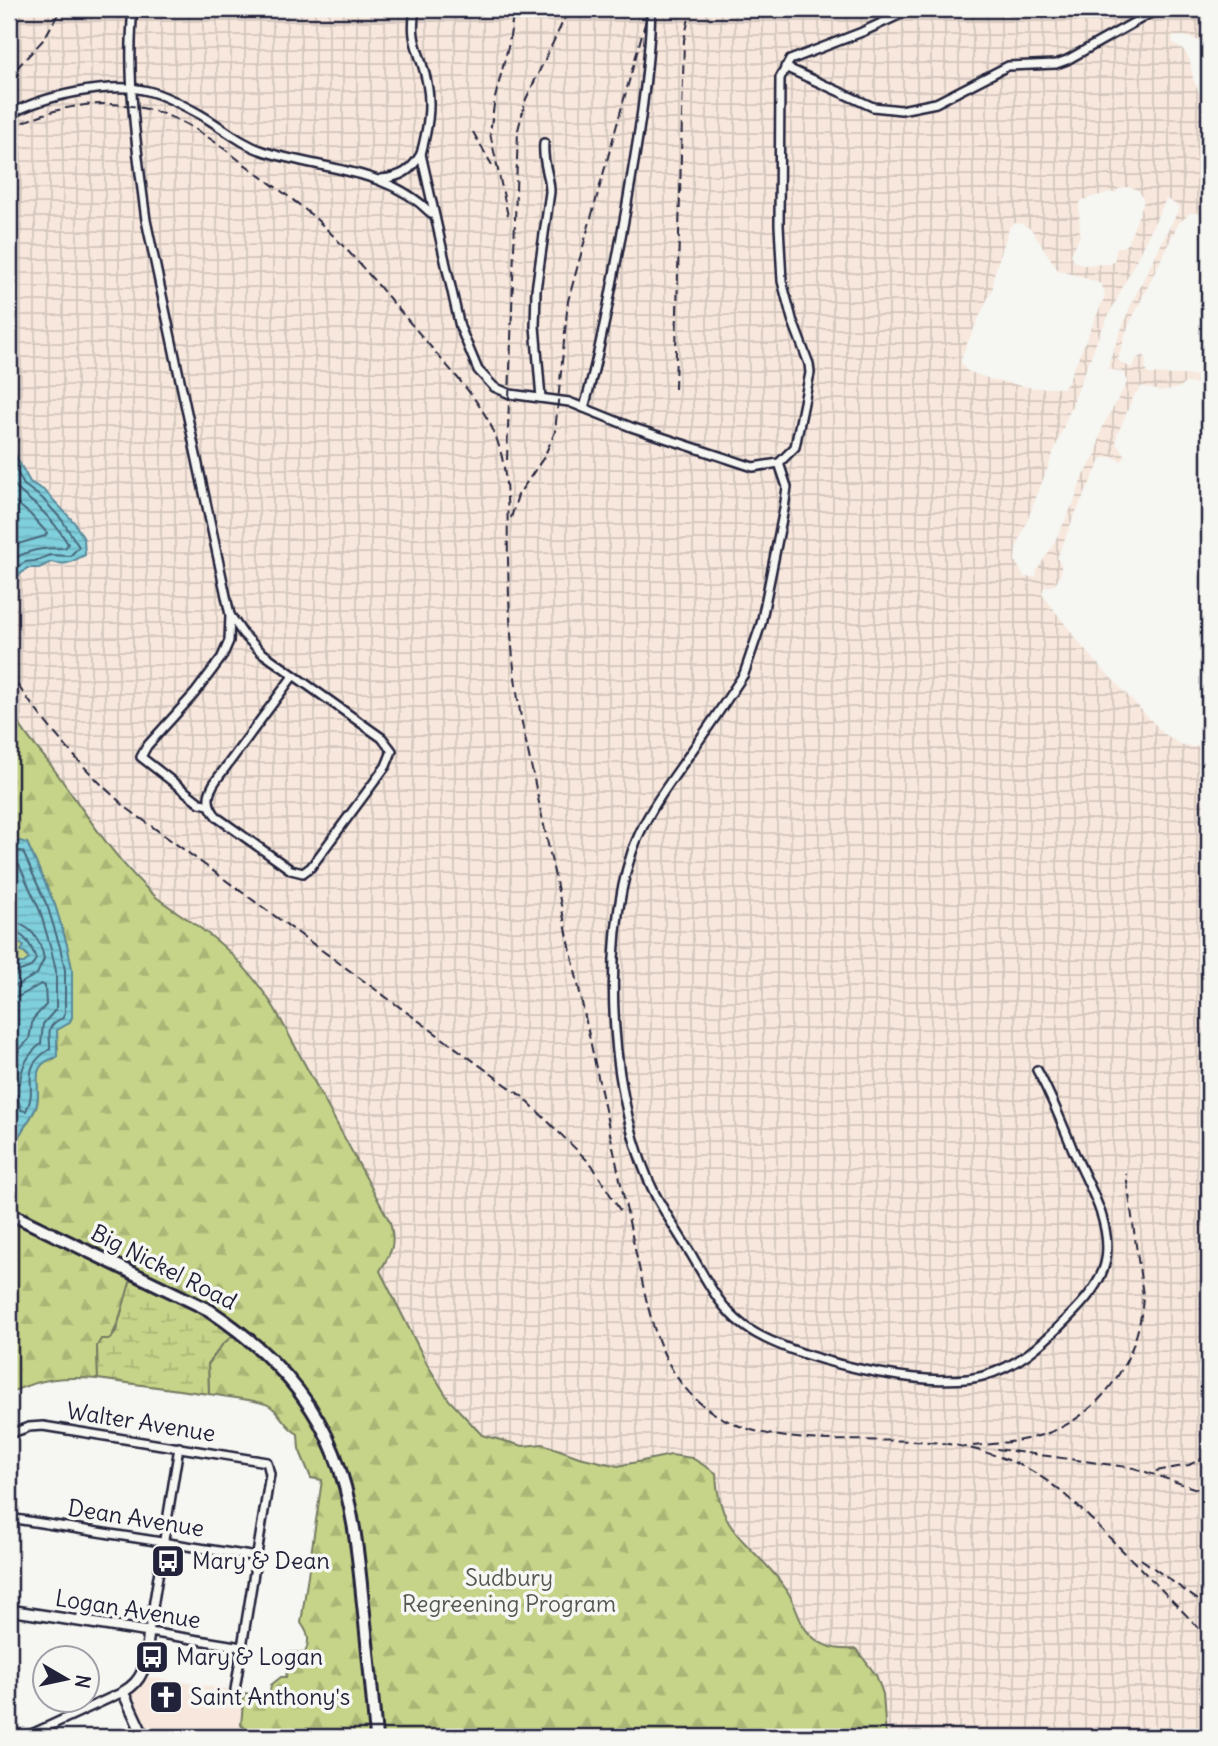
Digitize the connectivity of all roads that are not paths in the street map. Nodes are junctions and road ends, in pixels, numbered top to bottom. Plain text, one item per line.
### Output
1 (133, 9) edge
2 (415, 9) edge
3 (651, 9) edge
4 (912, 9) edge
5 (1158, 9) edge
6 (785, 67) junction
7 (133, 89) junction
8 (9, 115) edge
9 (544, 143) dead end
10 (421, 154) junction
11 (380, 179) junction
12 (434, 216) junction
13 (541, 398) junction
14 (584, 408) junction
15 (779, 463) junction
16 (230, 615) junction
17 (293, 676) junction
18 (209, 805) junction
19 (1037, 1070) dead end
20 (9, 1213) edge
21 (9, 1434) edge
22 (179, 1447) junction
23 (9, 1518) edge
24 (164, 1542) junction
25 (257, 1557) junction
26 (9, 1610) edge
27 (149, 1633) junction
28 (242, 1647) junction
29 (235, 1690) dead end
30 (123, 1692) junction
31 (25, 1737) edge
32 (144, 1737) edge
33 (376, 1737) edge

1 - 7 street
2 - 10 street
3 - 14 street
4 - 6 street
5 - 6 street
6 - 15 street
7 - 8 street
7 - 11 street
7 - 16 street
9 - 13 street
10 - 11 street
10 - 12 street
11 - 12 street
12 - 13 street
13 - 14 street
14 - 15 street
15 - 19 street
16 - 17 street
16 - 18 street
17 - 18 street
17 - 18 street
20 - 33 main road, Big Nickel Road
21 - 22 street, Walter Avenue
22 - 24 street
22 - 25 street, Walter Avenue
23 - 24 street, Dean Avenue
24 - 25 street, Dean Avenue
24 - 27 street
25 - 28 street
26 - 27 street, Logan Avenue
27 - 28 street, Logan Avenue
27 - 30 street
28 - 29 street
30 - 31 street
30 - 32 street

